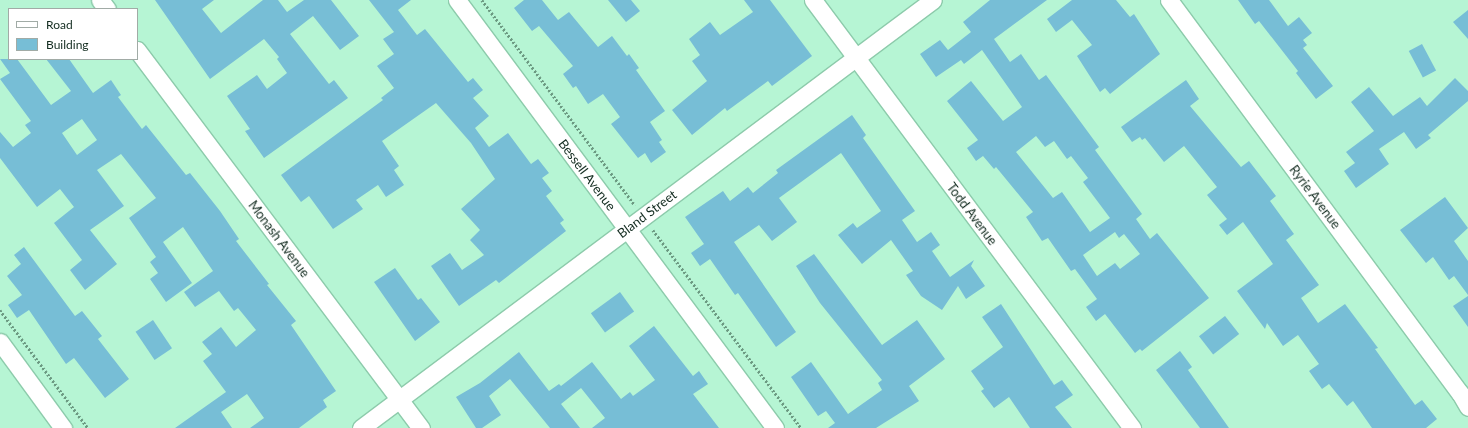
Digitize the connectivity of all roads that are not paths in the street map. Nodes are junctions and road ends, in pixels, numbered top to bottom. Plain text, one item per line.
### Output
1 (100, 0) edge
2 (457, 0) edge
3 (813, 0) edge
4 (933, 0) edge
5 (1169, 0) edge
6 (106, 8) edge
7 (138, 51) edge
8 (856, 57) junction
9 (627, 229) junction
10 (0, 342) edge
11 (400, 399) junction
12 (1465, 399) edge
13 (63, 428) edge
14 (361, 428) edge
15 (421, 428) edge
16 (775, 428) edge
17 (1132, 428) edge

1 - 6 street
2 - 9 street, Bessell Avenue
3 - 8 street, Todd Avenue
4 - 8 street, Bland Street
5 - 12 street, Ryrie Avenue
7 - 11 street, Monash Avenue
8 - 9 street, Bland Street
8 - 17 street, Todd Avenue
9 - 11 street, Bland Street
9 - 16 street, Bessell Avenue
10 - 13 street
11 - 14 street, Bland Street
11 - 15 street, Monash Avenue

